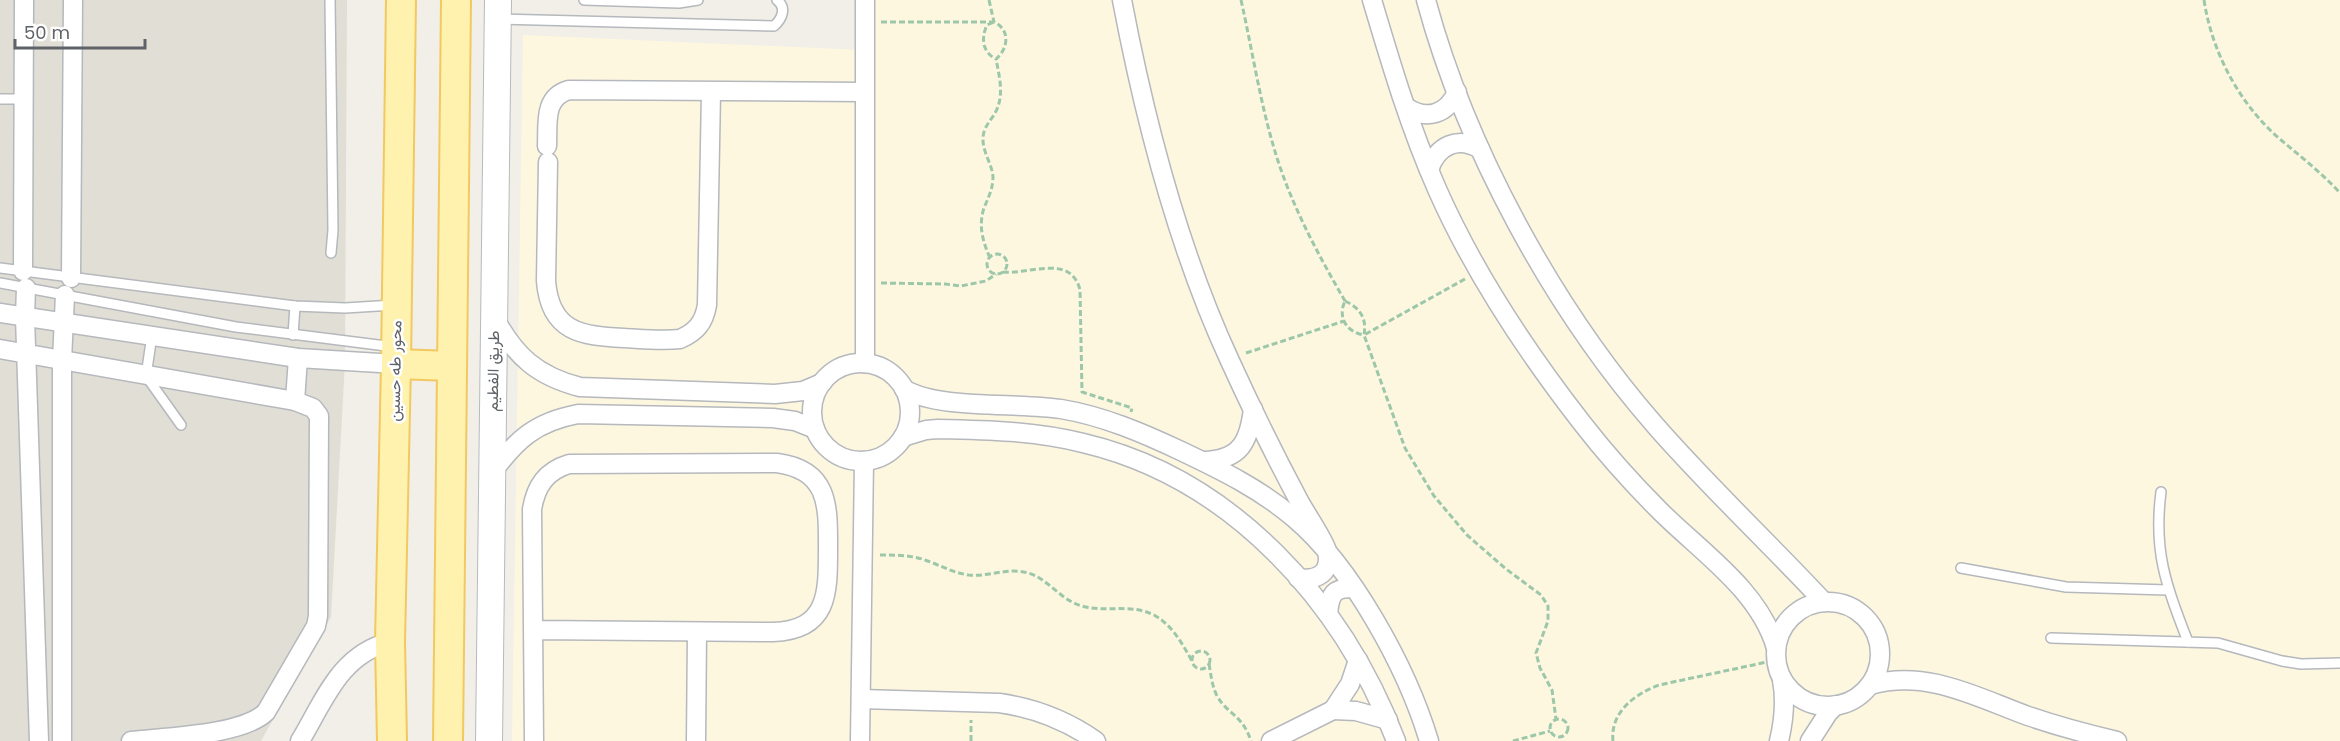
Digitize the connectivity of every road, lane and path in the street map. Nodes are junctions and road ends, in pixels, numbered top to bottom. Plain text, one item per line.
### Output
1 (24, 0) edge
2 (73, 0) edge
3 (330, 0) edge
4 (401, 0) edge
5 (456, 0) edge
6 (586, 0) edge
7 (698, 0) edge
8 (777, 0) edge
9 (865, 0) edge
10 (989, 0) edge
11 (1122, 0) edge
12 (1241, 0) edge
13 (1372, 0) edge
14 (1426, 0) edge
15 (2204, 0) edge
16 (621, 1) edge
17 (679, 1) edge
18 (660, 2) junction
19 (498, 9) edge
20 (586, 20) junction
21 (659, 22) junction
22 (864, 22) junction
23 (994, 22) junction
24 (996, 58) junction
25 (711, 92) junction
26 (864, 92) junction
27 (1457, 92) junction
28 (0, 99) edge
29 (24, 99) junction
30 (1406, 107) junction
31 (1480, 149) junction
32 (1429, 170) junction
33 (2340, 193) edge
34 (331, 253) dead end
35 (990, 258) junction
36 (0, 268) edge
37 (1479, 270) junction
38 (1003, 272) junction
39 (996, 274) junction
40 (71, 278) junction
41 (24, 280) junction
42 (0, 283) edge
43 (864, 283) junction
44 (65, 296) junction
45 (1345, 301) junction
46 (396, 305) junction
47 (294, 306) junction
48 (0, 312) edge
49 (25, 317) junction
50 (494, 317) junction
51 (64, 321) junction
52 (1344, 321) junction
53 (152, 335) junction
54 (293, 335) junction
55 (1364, 335) junction
56 (0, 349) edge
57 (27, 354) junction
58 (396, 355) junction
59 (298, 358) junction
60 (1229, 359) junction
61 (63, 360) junction
62 (865, 363) junction
63 (452, 366) junction
64 (146, 376) junction
65 (822, 384) junction
66 (904, 389) junction
67 (295, 401) junction
68 (1253, 409) junction
69 (181, 425) dead end
70 (1125, 427) junction
71 (815, 429) junction
72 (903, 437) junction
73 (864, 461) junction
74 (1203, 461) junction
75 (492, 474) junction
76 (2161, 492) dead end
77 (1327, 551) junction
78 (863, 554) junction
79 (1961, 568) dead end
80 (1298, 578) junction
81 (1353, 588) junction
82 (2168, 590) junction
83 (1823, 601) junction
84 (1328, 614) junction
85 (535, 630) junction
86 (697, 632) junction
87 (2051, 638) dead end
88 (390, 642) junction
89 (2188, 642) junction
90 (1776, 654) junction
91 (1358, 660) junction
92 (1192, 661) junction
93 (2340, 663) edge
94 (1209, 664) junction
95 (1782, 680) junction
96 (1870, 685) junction
97 (861, 699) junction
98 (971, 703) junction
99 (1836, 705) junction
100 (1333, 710) junction
101 (1556, 719) junction
102 (1388, 720) junction
103 (1550, 731) junction
104 (1560, 739) edge
105 (39, 741) edge
106 (62, 741) edge
107 (131, 741) edge
108 (300, 741) edge
109 (392, 741) edge
110 (448, 741) edge
111 (489, 741) edge
112 (534, 741) edge
113 (696, 741) edge
114 (860, 741) edge
115 (971, 741) edge
116 (1096, 741) edge
117 (1251, 741) edge
118 (1272, 741) edge
119 (1396, 741) edge
120 (1430, 741) edge
121 (1513, 741) edge
122 (1613, 741) edge
123 (1779, 741) edge
124 (1810, 741) edge
125 (2116, 741) edge

1 - 29 street
2 - 40 street
3 - 34 lane
4 - 46 main road, محور طه حسين
5 - 63 main road
6 - 16 lane
6 - 20 lane
7 - 17 lane
8 - 21 lane
9 - 22 street
10 - 23 path
11 - 60 street
12 - 45 path
13 - 30 street
14 - 27 street
15 - 33 path
16 - 18 lane
17 - 18 lane
18 - 21 lane
19 - 20 lane
19 - 50 street, طريق الفطيم
20 - 21 lane
22 - 23 path
22 - 26 street
23 - 24 path
23 - 24 path
24 - 35 path
25 - 25 street
25 - 26 street
26 - 43 street
27 - 30 street
27 - 31 street
28 - 29 lane
29 - 41 street
30 - 32 street
31 - 32 street
31 - 83 street
32 - 37 street
35 - 38 path
35 - 39 path
36 - 41 lane
37 - 55 path
37 - 90 street
38 - 39 path
38 - 70 path
39 - 43 path
40 - 41 lane
40 - 47 lane
41 - 42 lane
41 - 44 lane
41 - 49 street
43 - 62 street
44 - 51 street
44 - 54 lane
45 - 52 path
45 - 55 path
46 - 47 lane
46 - 58 main road, محور طه حسين
47 - 54 lane
48 - 49 street
49 - 51 street
49 - 57 street
50 - 65 street
50 - 75 street, طريق الفطيم
51 - 53 street
51 - 61 street
52 - 55 path
52 - 60 path
53 - 59 street
53 - 64 lane
54 - 58 lane
55 - 101 path
56 - 57 street
57 - 61 street
57 - 105 street
58 - 59 street
58 - 63 main road
58 - 88 main road, محور طه حسين
59 - 67 street
60 - 68 street
61 - 64 street
61 - 106 street
62 - 65 street
62 - 66 street
63 - 110 main road
64 - 67 street
64 - 69 lane
65 - 71 street
66 - 70 street
66 - 72 street
67 - 107 street
68 - 74 street
68 - 77 street
70 - 74 street
71 - 73 street
71 - 75 street
72 - 73 street
72 - 80 street
73 - 78 street
74 - 77 street
75 - 111 street, طريق الفطيم
76 - 82 lane
77 - 80 street
77 - 81 street
78 - 92 path
78 - 97 street
79 - 82 lane
80 - 84 street
81 - 84 street
81 - 120 street
82 - 89 lane
83 - 90 street
83 - 96 street
84 - 91 street
85 - 86 street
85 - 86 street
85 - 112 street
86 - 113 street
87 - 89 lane
88 - 108 street
88 - 109 main road, محور طه حسين
89 - 93 lane
90 - 95 street
90 - 122 path
91 - 100 street
91 - 102 street
92 - 94 path
92 - 94 path
94 - 117 path
95 - 99 street
95 - 123 street
96 - 99 street
96 - 125 street
97 - 98 street
97 - 114 street
98 - 115 path
98 - 116 street
99 - 124 street
100 - 102 street
100 - 118 street
101 - 103 path
101 - 104 path
102 - 119 street
103 - 104 path
103 - 121 path

